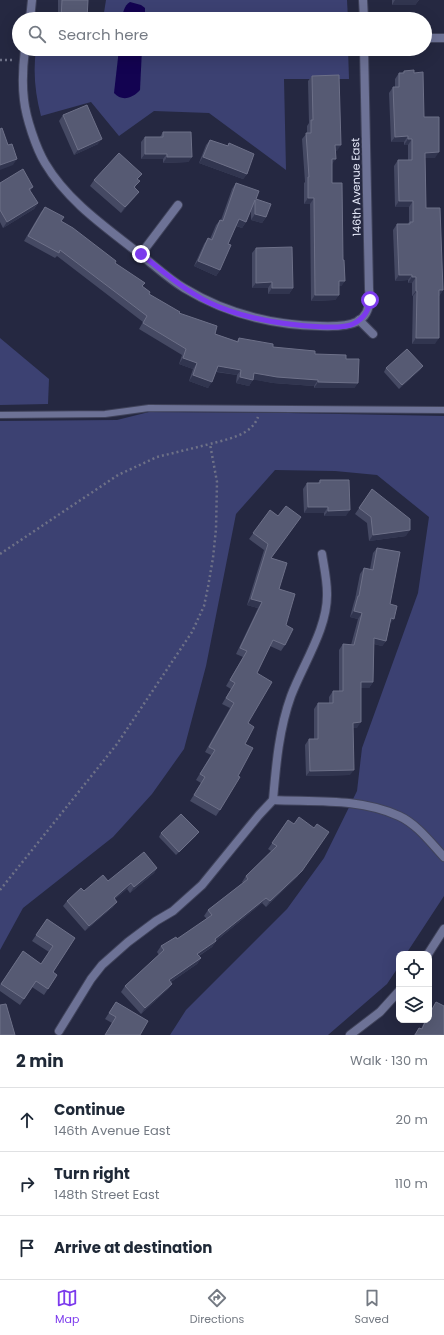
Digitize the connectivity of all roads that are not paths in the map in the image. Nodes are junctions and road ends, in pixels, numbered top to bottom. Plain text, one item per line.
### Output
1 (32, 0) edge
2 (363, 0) edge
3 (31, 12) edge
4 (364, 12) edge
5 (432, 38) edge
6 (444, 38) edge
7 (25, 56) edge
8 (364, 56) edge
9 (178, 205) dead end
10 (141, 254) junction
11 (359, 320) junction
12 (373, 334) dead end
13 (444, 410) edge
14 (0, 415) edge
15 (322, 554) dead end
16 (273, 800) junction
17 (444, 858) edge
18 (444, 929) edge
19 (430, 951) edge
20 (396, 994) edge
21 (59, 1031) dead end
22 (350, 1035) edge

1 - 3 street
2 - 4 street
5 - 6 street
7 - 10 street
8 - 11 street, 146th Avenue East
9 - 10 street
10 - 11 street
11 - 12 street
13 - 14 lane
15 - 16 street
16 - 17 street
16 - 21 street
18 - 19 street
20 - 22 street

